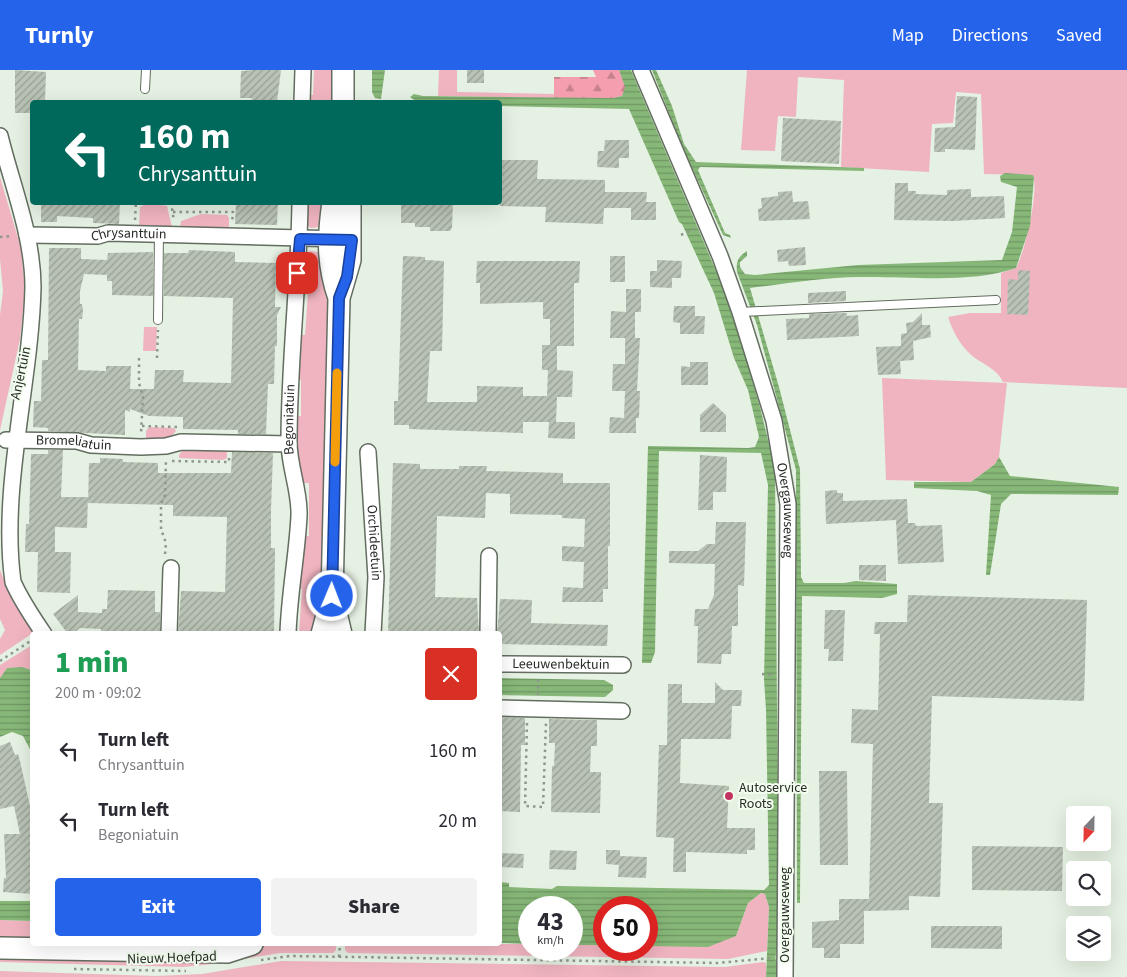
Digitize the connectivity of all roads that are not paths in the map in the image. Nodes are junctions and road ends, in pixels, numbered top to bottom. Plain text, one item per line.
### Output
1 (146, 70) edge
2 (303, 70) edge
3 (343, 70) edge
4 (641, 70) edge
5 (145, 89) dead end
6 (302, 100) edge
7 (342, 100) edge
8 (0, 136) edge
9 (300, 205) edge
10 (333, 205) edge
11 (350, 205) edge
12 (159, 234) junction
13 (27, 235) junction
14 (300, 239) junction
15 (330, 239) junction
16 (352, 240) junction
17 (339, 298) junction
18 (996, 300) dead end
19 (750, 312) junction
20 (158, 320) road end
21 (6, 440) junction
22 (289, 444) junction
23 (368, 452) dead end
24 (489, 556) dead end
25 (167, 564) road end
26 (332, 596) junction
27 (42, 631) edge
28 (169, 631) edge
29 (288, 631) edge
30 (323, 631) edge
31 (340, 631) edge
32 (372, 631) edge
33 (488, 631) edge
34 (502, 664) edge
35 (623, 665) dead end
36 (502, 708) edge
37 (622, 711) dead end
38 (0, 948) edge
39 (254, 952) edge
40 (196, 955) edge
41 (785, 977) edge

1 - 5 lane
2 - 6 street
3 - 7 main road
4 - 19 street, Overgauwseweg
8 - 13 street, Anjertuin
9 - 14 street, Begoniatuin
10 - 15 main road
11 - 16 main road
12 - 13 street, Chrysanttuin
12 - 14 street, Chrysanttuin
12 - 20 lane
13 - 21 street, Anjertuin
14 - 15 street, Chrysanttuin
14 - 22 street, Begoniatuin
15 - 16 street, Chrysanttuin
15 - 17 main road
16 - 17 main road
17 - 26 main road
18 - 19 lane
19 - 41 street, Overgauwseweg
21 - 22 street, Bromeliatuin
21 - 27 street, Anjertuin
22 - 29 street, Begoniatuin
23 - 32 street, Orchideetuin
24 - 33 street
25 - 28 street
26 - 30 main road
26 - 31 main road
34 - 35 street, Leeuwenbektuin
36 - 37 street
38 - 40 main road
39 - 40 main road

